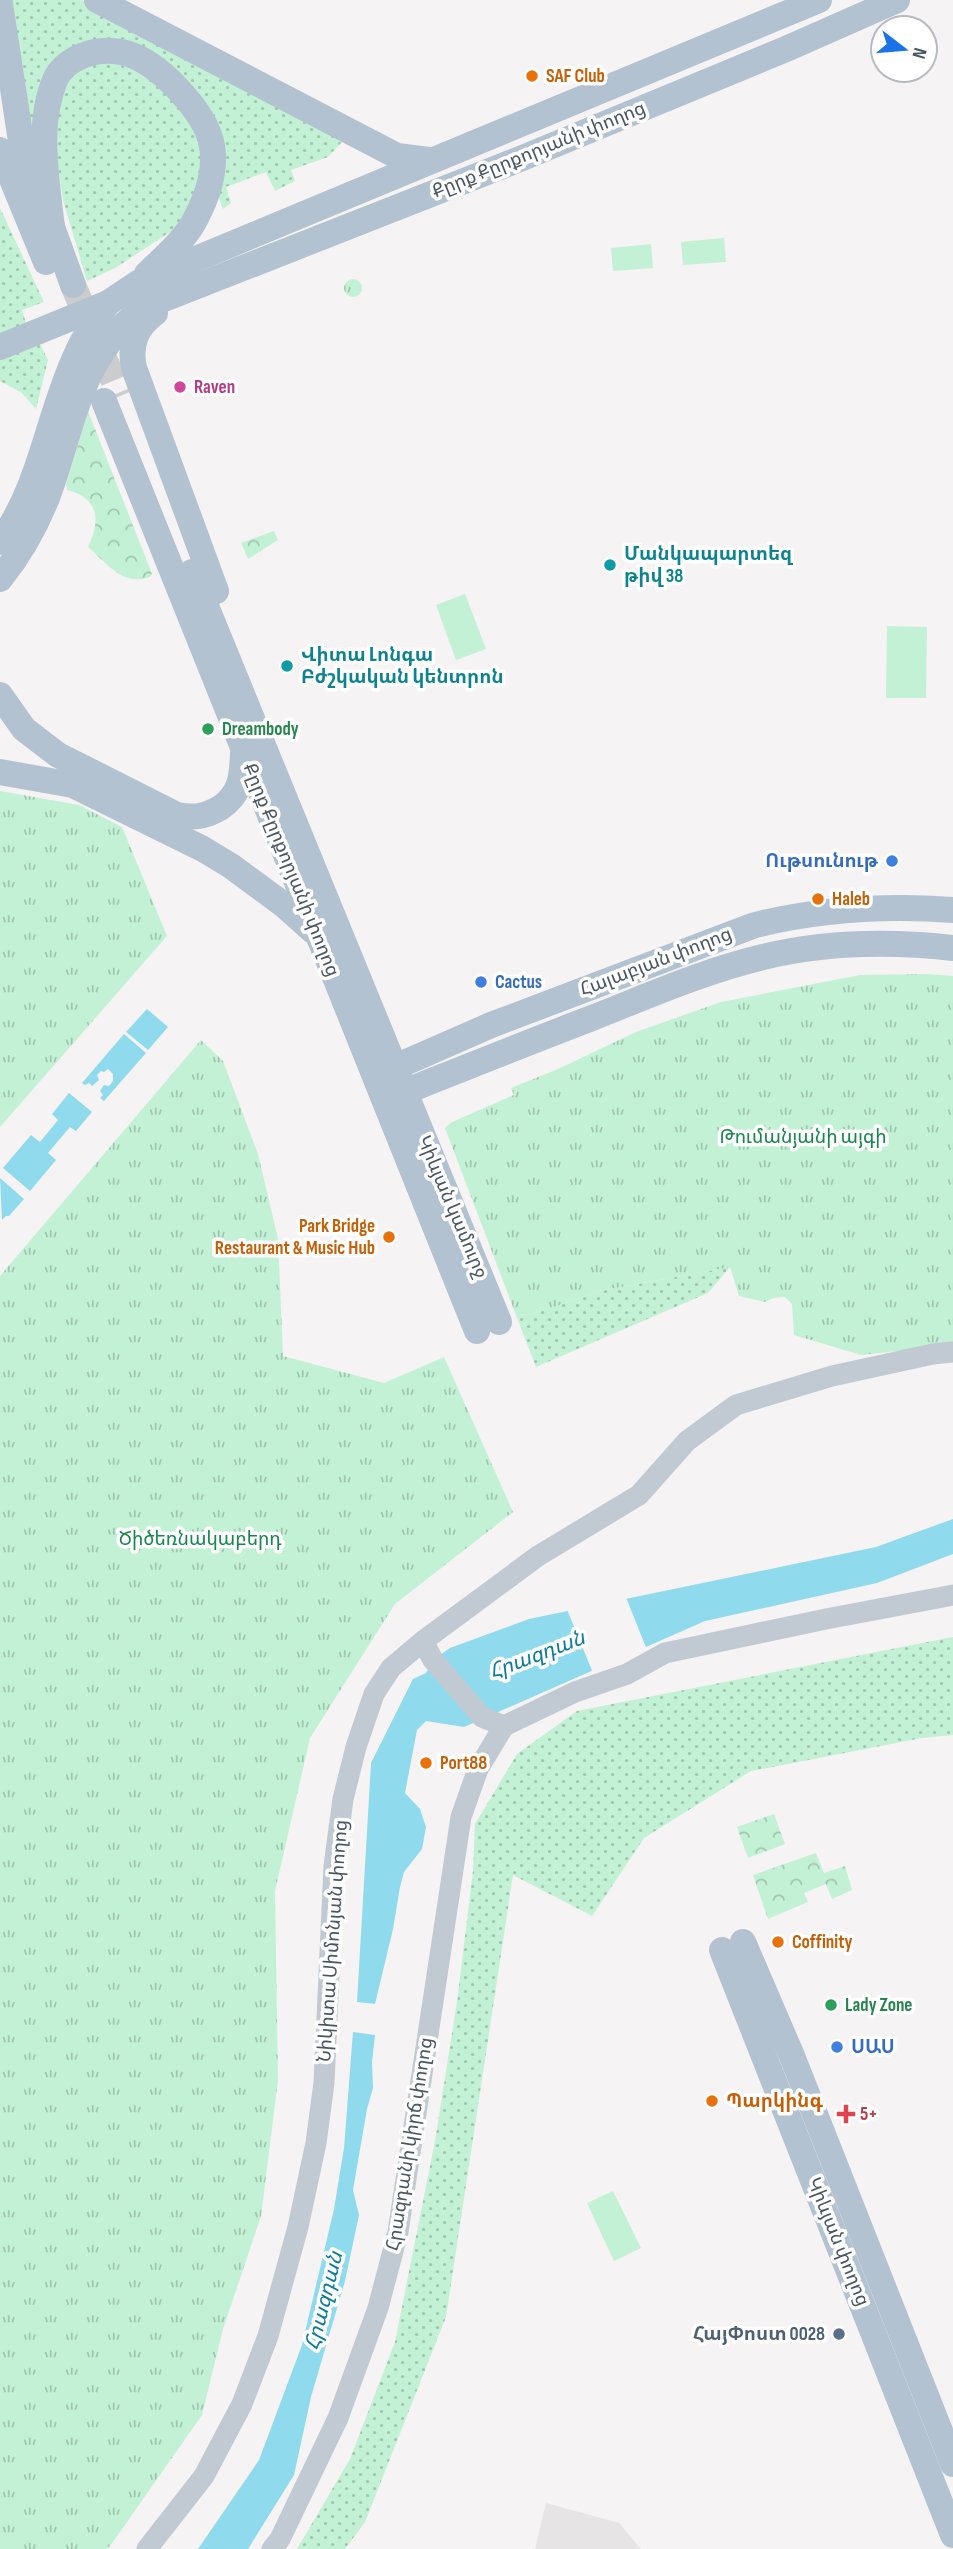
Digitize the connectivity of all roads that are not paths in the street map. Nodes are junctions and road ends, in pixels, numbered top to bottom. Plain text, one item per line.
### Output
1 (97, 0) edge
2 (818, 0) edge
3 (897, 0) edge
4 (0, 4) edge
5 (0, 150) edge
6 (429, 160) junction
7 (0, 197) edge
8 (44, 234) junction
9 (138, 283) junction
10 (65, 288) tunnel mouth
11 (179, 295) junction
12 (108, 303) junction
13 (0, 347) edge
14 (0, 542) edge
15 (0, 580) edge
16 (0, 695) edge
17 (243, 752) junction
18 (0, 772) edge
19 (294, 825) junction
20 (953, 910) edge
21 (317, 934) junction
22 (953, 948) edge
23 (389, 1087) junction
24 (488, 1327) dead end
25 (953, 1352) edge
26 (953, 1595) edge
27 (423, 1641) junction
28 (503, 1726) junction
29 (792, 2056) junction
30 (766, 2064) junction
31 (916, 2404) junction
32 (953, 2464) edge
33 (953, 2535) edge
34 (147, 2549) edge
35 (272, 2549) edge

1 - 6 main road
2 - 6 main road, Քըրք Քըրքորյանի փողոց
3 - 11 main road, Քըրք Քըրքորյանի փողոց
4 - 8 main road
5 - 8 main road
6 - 9 main road, Քըրք Քըրքորյանի փողոց
7 - 8 main road
8 - 9 main road
8 - 10 main road
9 - 12 main road, Քըրք Քըրքորյանի փողոց
11 - 15 main road
11 - 19 main road
12 - 13 main road
12 - 14 main road
16 - 17 main road
17 - 19 main road, Քըրք Քըրքորյանի փողոց
17 - 21 main road, Քըրք Քըրքորյանի փողոց
18 - 21 main road
19 - 23 main road, Քըրք Քըրքորյանի փողոց
20 - 23 main road, Հալաբյան փողոց
21 - 23 main road, Քըրք Քըրքորյանի փողոց
22 - 23 main road, Հալաբյան փողոց
23 - 24 main road, Կիևյան կամուրջ
25 - 27 street, Նիկիտա Սիմոնյան փողոց
26 - 28 street
27 - 28 street
27 - 34 street, Նիկիտա Սիմոնյան փողոց
28 - 35 street, Հրազդանի կիրճ փողոց
29 - 30 main road
29 - 30 main road, Կիևյան փողոց
29 - 31 main road, Կիևյան փողոց
30 - 31 main road, Կիևյան փողոց
31 - 32 main road, Կիևյան փողոց
31 - 33 main road, Կիևյան փողոց

